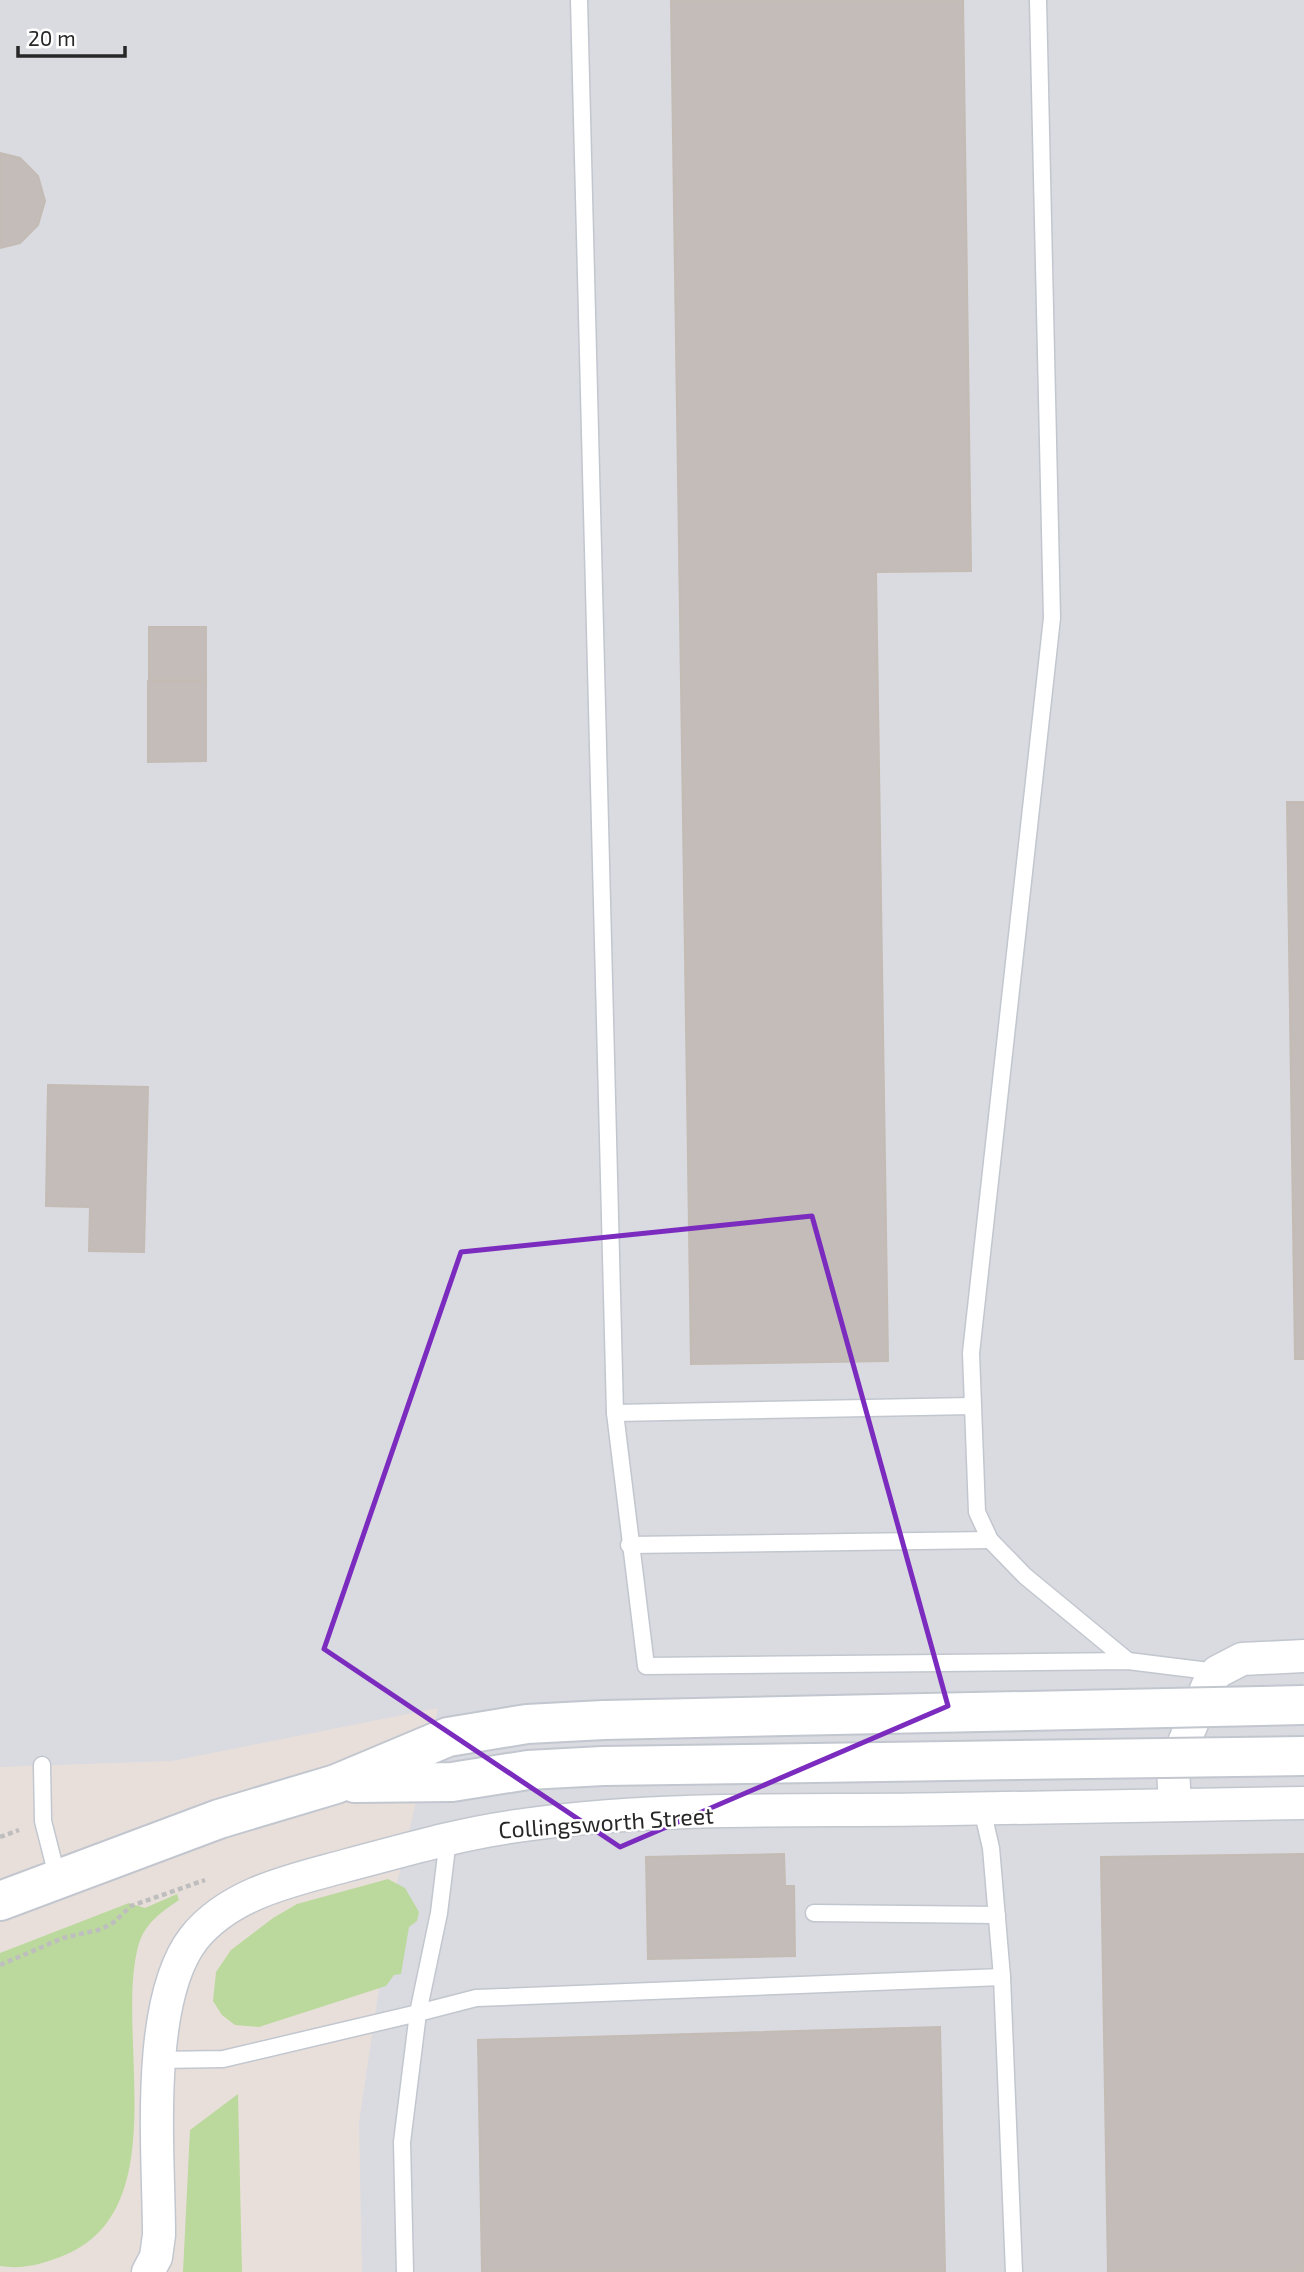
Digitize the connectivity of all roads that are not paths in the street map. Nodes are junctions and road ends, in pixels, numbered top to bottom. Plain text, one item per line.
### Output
1 (579, 0) edge
2 (1038, 0) edge
3 (972, 1406) junction
4 (615, 1413) junction
5 (989, 1540) junction
6 (629, 1545) junction
7 (1304, 1656) edge
8 (1128, 1661) junction
9 (1217, 1672) junction
10 (1304, 1705) edge
11 (1304, 1756) edge
12 (41, 1765) dead end
13 (336, 1784) junction
14 (1304, 1803) edge
15 (1175, 1805) junction
16 (982, 1809) junction
17 (448, 1839) junction
18 (58, 1880) junction
19 (7, 1904) edge
20 (814, 1913) dead end
21 (997, 1915) junction
22 (1002, 1978) junction
23 (418, 2013) junction
24 (159, 2060) junction
25 (148, 2272) edge
26 (405, 2272) edge
27 (1014, 2272) edge

1 - 4 lane
2 - 3 lane
3 - 4 lane
3 - 5 lane
4 - 6 lane
5 - 6 lane
5 - 8 lane
6 - 8 lane
7 - 9 street
8 - 9 lane
9 - 15 street
10 - 13 main road, bridge
11 - 13 main road, bridge
12 - 18 lane
13 - 18 main road
14 - 15 street, Collingsworth Street
15 - 16 street, Collingsworth Street
16 - 17 street, Collingsworth Street
16 - 21 lane
17 - 23 lane
17 - 24 street, Collingsworth Street
18 - 19 main road
20 - 21 lane
21 - 22 lane
22 - 23 lane
22 - 27 lane
23 - 24 lane
23 - 26 lane
24 - 25 street, Collingsworth Street

